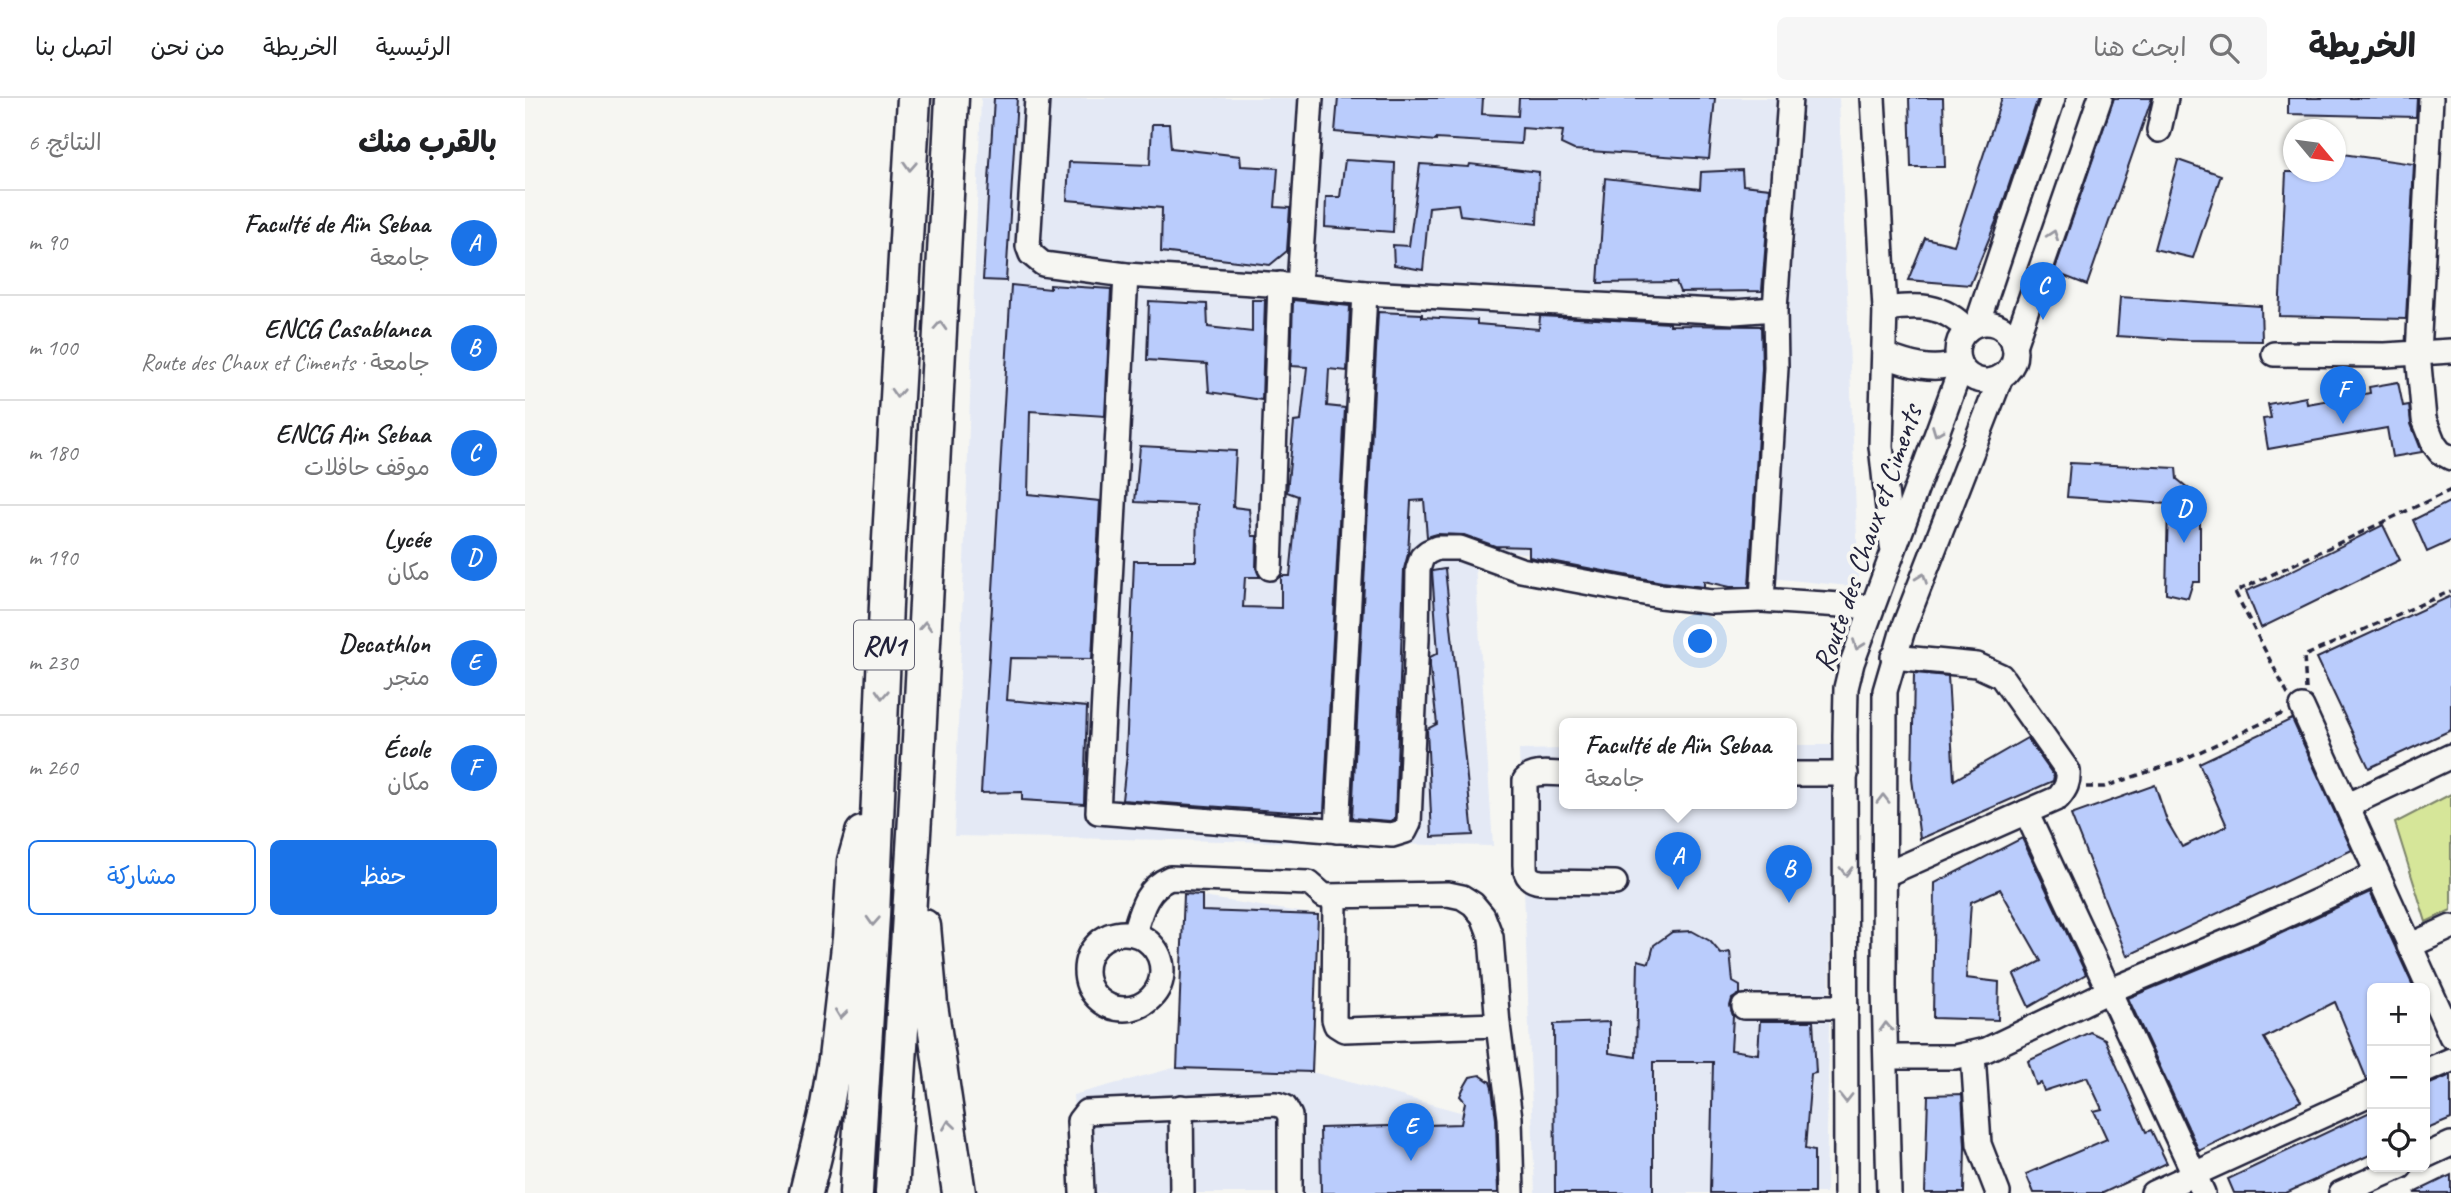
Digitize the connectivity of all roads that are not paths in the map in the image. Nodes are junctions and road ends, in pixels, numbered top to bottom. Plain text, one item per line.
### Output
1 (914, 98) edge
2 (953, 98) edge
3 (1037, 98) edge
4 (1311, 98) edge
5 (1790, 98) edge
6 (1873, 98) edge
7 (2053, 98) edge
8 (2100, 98) edge
9 (2166, 98) edge
10 (2431, 98) edge
11 (2159, 130) dead end
12 (1126, 275) junction
13 (1290, 285) junction
14 (1365, 293) junction
15 (1775, 309) junction
16 (1885, 309) junction
17 (1972, 327) junction
18 (2014, 346) junction
19 (2451, 351) edge
20 (2274, 354) dead end
21 (2418, 354) junction
22 (1884, 355) junction
23 (1960, 365) junction
24 (2001, 377) junction
25 (2451, 458) edge
26 (1893, 549) junction
27 (1270, 568) dead end
28 (1762, 600) junction
29 (1871, 607) junction
30 (1893, 657) junction
31 (2299, 709) road end
32 (2451, 756) edge
33 (1559, 774) edge
34 (1797, 774) edge
35 (1846, 774) junction
36 (877, 804) junction
37 (2348, 805) junction
38 (2026, 812) junction
39 (915, 817) junction
40 (1337, 831) junction
41 (2377, 874) junction
42 (1884, 875) junction
43 (1615, 883) dead end
44 (1335, 897) junction
45 (2451, 927) edge
46 (1134, 933) dead end
47 (2409, 946) junction
48 (2109, 991) junction
49 (1744, 1007) dead end
50 (1846, 1007) junction
51 (1498, 1025) junction
52 (2451, 1037) edge
53 (1973, 1055) junction
54 (1887, 1057) junction
55 (2451, 1060) edge
56 (2430, 1069) edge
57 (2367, 1096) edge
58 (1181, 1107) junction
59 (2451, 1144) edge
60 (2430, 1154) edge
61 (2389, 1172) edge
62 (2199, 1184) edge
63 (806, 1193) edge
64 (856, 1193) edge
65 (892, 1193) edge
66 (959, 1193) edge
67 (1082, 1193) edge
68 (1182, 1193) edge
69 (1290, 1193) edge
70 (1511, 1193) edge
71 (1846, 1193) edge
72 (1889, 1193) edge
73 (1997, 1193) edge
74 (2153, 1193) edge
75 (2341, 1193) edge

1 -> 36 highway, RN1
39 -> 2 highway, RN1
3 - 12 street
4 - 13 street
5 - 15 street
6 - 16 street
7 - 17 street
18 -> 8 street
9 - 11 street
10 - 21 street
12 - 13 street
12 - 40 street
13 - 14 street
13 - 27 street
14 - 15 street
14 - 40 street
15 - 28 street
16 - 17 street
16 - 22 street
17 - 18 street
17 - 23 street
18 - 24 street
19 - 21 street
20 - 21 street
21 - 25 street
22 - 23 street
22 - 26 street
23 - 24 street
23 -> 26 street, Route des Chaux et Ciments
30 -> 24 street
26 - 29 street, Route des Chaux et Ciments
28 - 29 street
28 - 40 street
29 -> 35 street, Route des Chaux et Ciments
30 - 38 street
42 -> 30 street
31 - 37 street
32 - 37 street
33 - 43 street
34 - 35 street
35 -> 50 street, Route des Chaux et Ciments
36 -> 63 highway
36 -> 64 highway, RN1
37 - 41 street
38 - 42 street
38 - 48 street
39 - 65 highway, RN1
66 -> 39 highway
41 - 47 street
41 - 48 street
54 -> 42 street
44 - 46 street
44 - 51 street
44 - 51 street
45 - 47 street
47 - 52 street
48 - 53 street
48 - 62 street
49 - 50 street
50 -> 71 street, Route des Chaux et Ciments
51 - 70 street
53 - 54 street
53 - 73 street
54 - 72 street
55 - 56 street
57 - 62 street
58 - 67 street
58 - 68 street
58 - 69 street
59 - 60 street
61 - 75 street
62 - 74 street

